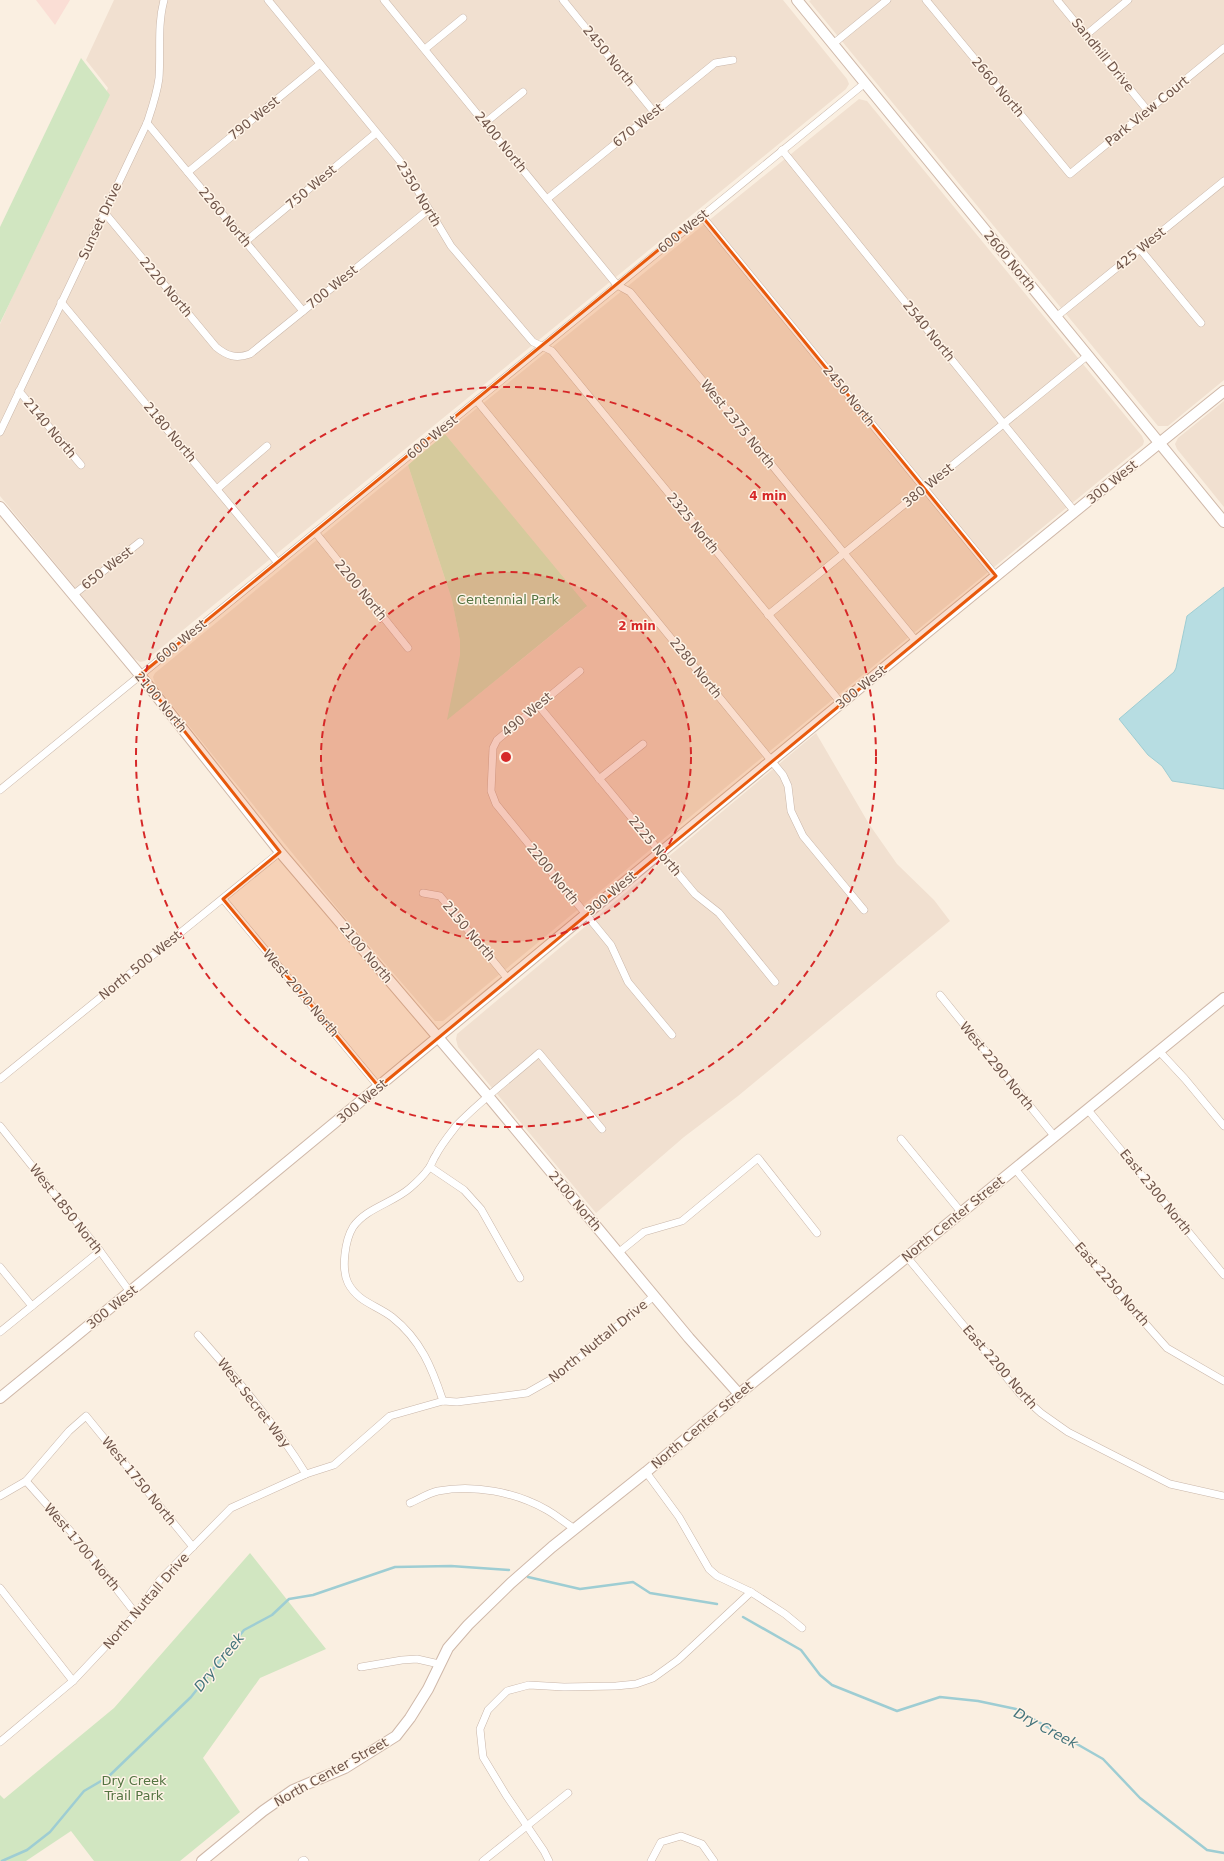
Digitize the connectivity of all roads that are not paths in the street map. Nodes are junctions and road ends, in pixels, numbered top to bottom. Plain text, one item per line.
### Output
1 (164, 0) edge
2 (268, 0) edge
3 (384, 0) edge
4 (563, 0) edge
5 (797, 0) edge
6 (887, 0) edge
7 (926, 0) edge
8 (1057, 0) edge
9 (1128, 0) edge
10 (463, 18) dead end
11 (1086, 35) junction
12 (833, 44) junction
13 (1224, 48) edge
14 (425, 49) junction
15 (733, 60) dead end
16 (320, 64) junction
17 (865, 83) junction
18 (523, 92) dead end
19 (1148, 111) junction
20 (654, 112) junction
21 (147, 123) junction
22 (485, 123) junction
23 (376, 133) junction
24 (782, 150) junction
25 (188, 172) junction
26 (1070, 174) joint
27 (1223, 183) edge
28 (547, 199) junction
29 (428, 210) junction
30 (104, 212) junction
31 (701, 216) junction
32 (245, 242) junction
33 (1140, 249) junction
34 (617, 285) junction
35 (62, 302) junction
36 (303, 311) junction
37 (1056, 317) junction
38 (1201, 323) dead end
39 (543, 346) junction
40 (1087, 356) junction
41 (233, 357) joint
42 (19, 391) junction
43 (1224, 391) edge
44 (477, 401) junction
45 (1004, 423) junction
46 (0, 432) edge
47 (1159, 443) junction
48 (267, 446) dead end
49 (81, 465) dead end
50 (217, 489) junction
51 (924, 489) junction
52 (0, 507) edge
53 (1075, 512) junction
54 (1224, 522) edge
55 (315, 532) junction
56 (140, 542) dead end
57 (844, 553) junction
58 (278, 562) junction
59 (996, 576) junction
60 (73, 595) junction
61 (768, 615) junction
62 (916, 641) junction
63 (408, 648) dead end
64 (580, 671) dead end
65 (140, 675) junction
66 (841, 703) junction
67 (538, 705) junction
68 (643, 744) dead end
69 (771, 760) junction
70 (599, 779) junction
71 (0, 790) edge
72 (491, 790) joint
73 (280, 852) junction
74 (660, 852) junction
75 (423, 893) dead end
76 (223, 899) junction
77 (864, 910) dead end
78 (586, 914) junction
79 (508, 979) junction
80 (775, 982) dead end
81 (940, 995) dead end
82 (1224, 998) edge
83 (672, 1036) dead end
84 (438, 1038) junction
85 (1159, 1051) junction
86 (0, 1079) edge
87 (379, 1087) junction
88 (488, 1096) junction
89 (1088, 1110) junction
90 (0, 1126) edge
91 (1224, 1126) edge
92 (602, 1129) dead end
93 (1055, 1137) junction
94 (901, 1139) dead end
95 (430, 1167) junction
96 (1015, 1169) junction
97 (961, 1212) junction
98 (817, 1232) dead end
99 (100, 1251) junction
100 (618, 1253) junction
101 (907, 1257) junction
102 (0, 1267) edge
103 (1224, 1275) edge
104 (520, 1278) dead end
105 (130, 1292) junction
106 (654, 1296) junction
107 (32, 1306) junction
108 (0, 1332) edge
109 (198, 1335) dead end
110 (1224, 1381) edge
111 (739, 1394) junction
112 (0, 1398) edge
113 (443, 1401) junction
114 (646, 1472) junction
115 (306, 1474) junction
116 (26, 1481) junction
117 (0, 1496) edge
118 (1224, 1496) edge
119 (410, 1503) dead end
120 (575, 1529) junction
121 (193, 1547) junction
122 (0, 1588) edge
123 (750, 1592) junction
124 (136, 1614) junction
125 (802, 1628) dead end
126 (439, 1664) junction
127 (361, 1667) dead end
128 (73, 1681) junction
129 (1, 1739) edge
130 (568, 1793) dead end
131 (526, 1825) junction
132 (202, 1861) edge
133 (483, 1861) edge
134 (549, 1861) edge
135 (651, 1861) edge
136 (714, 1861) edge

1 - 21 street, Sunset Drive
2 - 16 street, 2350 North
3 - 14 street, 2400 North
4 - 20 street, 2450 North
5 - 12 street, 2600 North
6 - 12 street
7 - 26 street, 2660 North
8 - 11 street, Sandhill Drive
9 - 11 street
10 - 14 street
11 - 19 street, Sandhill Drive
12 - 17 street, 2600 North
13 - 19 street, Park View Court
14 - 22 street, 2400 North
15 - 20 street, 670 West
16 - 23 street, 2350 North
16 - 25 street, 790 West
17 - 24 street, 600 West
17 - 37 street, 2600 North
18 - 22 street
19 - 26 street, Park View Court
20 - 28 street, 670 West
21 - 25 street, 2260 North
21 - 30 street, Sunset Drive
22 - 28 street, 2400 North
23 - 29 street, 2350 North
23 - 32 street, 750 West
24 - 31 street, 600 West
24 - 45 street, 2540 North
25 - 32 street, 2260 North
27 - 33 street, 425 West
28 - 34 street, 2400 North
29 - 36 street, 700 West
29 - 39 street, 2350 North
30 - 35 street, Sunset Drive
30 - 41 street, 2220 North
31 - 34 street, 600 West
31 - 51 street, 2450 North
32 - 36 street, 2260 North
33 - 37 street, 425 West
33 - 38 street
34 - 39 street, 600 West
34 - 57 street, West 2375 North
35 - 42 street, Sunset Drive
35 - 50 street, 2180 North
36 - 41 street, 700 West
37 - 40 street, 2600 North
39 - 44 street, 600 West
39 - 61 street, 2325 North
40 - 45 street, 380 West
40 - 47 street, 2600 North
42 - 46 street, Sunset Drive
42 - 49 street, 2140 North
43 - 47 street, 300 West
44 - 55 street, 600 West
44 - 69 street, 2280 North
45 - 51 street, 380 West
45 - 53 street, 2540 North
47 - 53 street, 300 West
47 - 54 street, 2600 North
48 - 50 street
50 - 58 street, 2180 North
51 - 57 street, 380 West
51 - 59 street, 2450 North
52 - 60 street, 2100 North
53 - 59 street, 300 West
55 - 58 street, 600 West
55 - 63 street, 2200 North
56 - 60 street, 650 West
57 - 61 street, 380 West
57 - 62 street, West 2375 North
58 - 65 street, 600 West
59 - 62 street, 300 West
60 - 65 street, 2100 North
61 - 66 street, 2325 North
62 - 66 street, 300 West
64 - 67 street, 490 West
65 - 71 street, 600 West
65 - 73 street, 2100 North
66 - 69 street, 300 West
67 - 70 street, 2225 North
67 - 72 street, 490 West
68 - 70 street
69 - 74 street, 300 West
69 - 77 street, 2280 North
70 - 74 street, 2225 North
72 - 78 street, 2200 North
73 - 76 street, North 500 West
73 - 84 street, 2100 North
74 - 78 street, 300 West
74 - 80 street, 2225 North
75 - 79 street, 2150 North
76 - 86 street, North 500 West
76 - 87 street, West 2070 North
78 - 79 street, 300 West
78 - 83 street, 2200 North
79 - 84 street, 300 West
81 - 93 street, West 2290 North
82 - 85 street, North Center Street
84 - 87 street, 300 West
84 - 88 street, 2100 North
85 - 89 street, North Center Street
85 - 91 street
87 - 105 street, 300 West
88 - 92 street
88 - 95 street
88 - 100 street, 2100 North
89 - 93 street, North Center Street
89 - 103 street, East 2300 North
90 - 99 street, West 1850 North
93 - 96 street, North Center Street
94 - 97 street
95 - 104 street
95 - 113 street
96 - 97 street, North Center Street
96 - 110 street, East 2250 North
97 - 101 street, North Center Street
98 - 100 street
99 - 105 street, West 1850 North
99 - 107 street
100 - 106 street, 2100 North
101 - 111 street, North Center Street
101 - 118 street, East 2200 North
102 - 107 street
105 - 112 street, 300 West
106 - 111 street, 2100 North
106 - 113 street, North Nuttall Drive
107 - 108 street
109 - 115 street, West Secret Way
111 - 114 street, North Center Street
113 - 115 street, North Nuttall Drive
114 - 120 street, North Center Street
114 - 123 street
115 - 121 street, North Nuttall Drive
116 - 117 street
116 - 121 street, West 1750 North
116 - 124 street, West 1700 North
119 - 120 street
120 - 126 street, North Center Street
121 - 124 street, North Nuttall Drive
122 - 128 street
123 - 125 street
123 - 131 street
124 - 128 street, North Nuttall Drive
126 - 127 street
126 - 132 street, North Center Street
128 - 129 street, North Nuttall Drive
130 - 131 street
131 - 133 street
131 - 134 street
135 - 136 street

